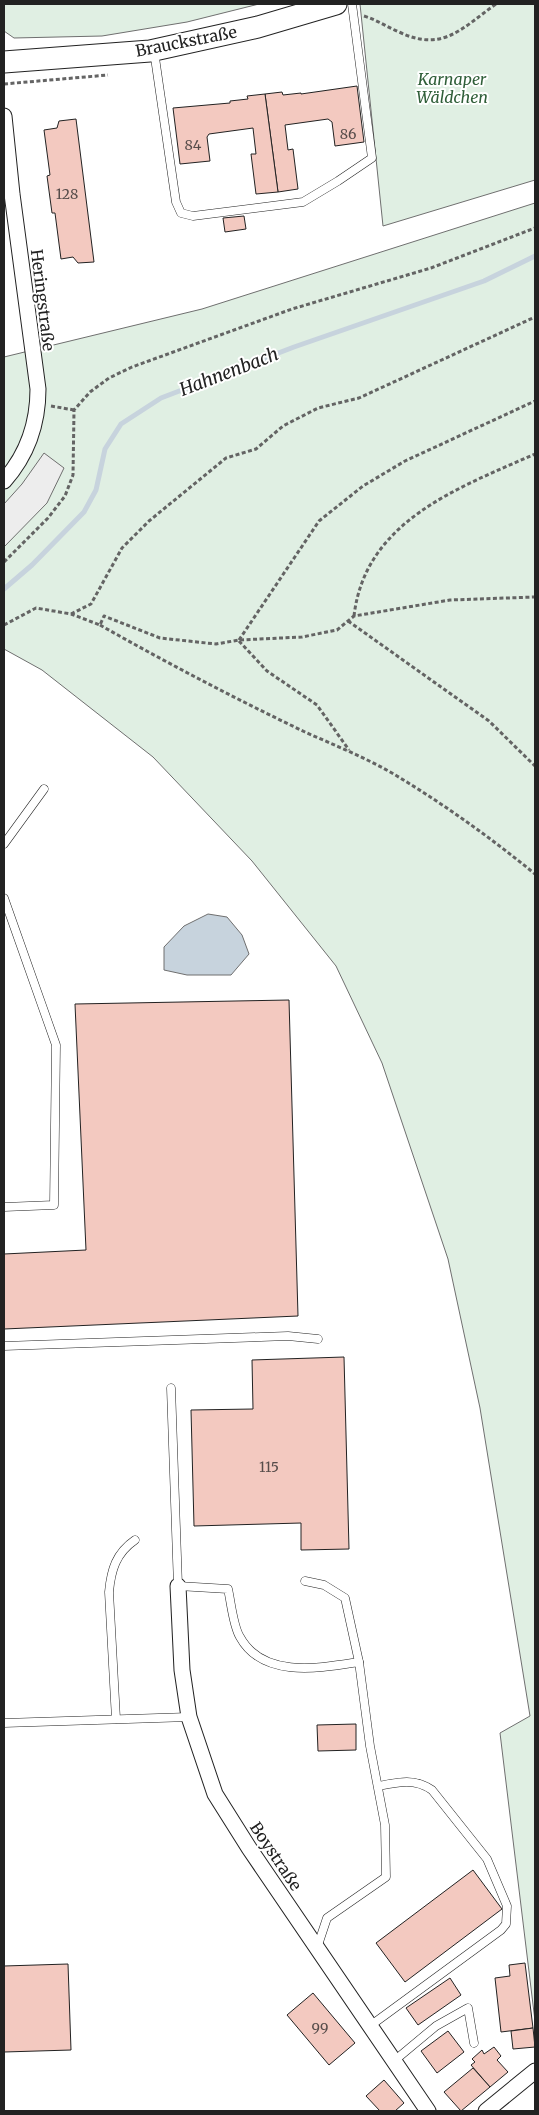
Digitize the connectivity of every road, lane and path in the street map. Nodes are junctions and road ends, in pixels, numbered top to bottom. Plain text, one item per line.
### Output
1 (336, 4) edge
2 (352, 4) edge
3 (496, 4) edge
4 (354, 18) junction
5 (154, 50) junction
6 (4, 62) edge
7 (4, 116) edge
8 (535, 228) edge
9 (535, 317) edge
10 (535, 401) edge
11 (57, 407) dead end
12 (74, 410) junction
13 (535, 454) edge
14 (4, 481) edge
15 (4, 562) edge
16 (535, 597) edge
17 (71, 614) junction
18 (354, 616) junction
19 (348, 621) junction
20 (4, 625) edge
21 (100, 626) junction
22 (239, 640) junction
23 (349, 750) junction
24 (535, 766) edge
25 (44, 789) dead end
26 (4, 844) edge
27 (535, 874) edge
28 (4, 898) edge
29 (4, 1207) edge
30 (318, 1339) dead end
31 (4, 1346) edge
32 (170, 1388) dead end
33 (135, 1540) dead end
34 (305, 1581) dead end
35 (178, 1586) junction
36 (359, 1662) junction
37 (189, 1716) junction
38 (116, 1719) junction
39 (4, 1723) edge
40 (379, 1786) junction
41 (317, 1948) junction
42 (370, 2026) junction
43 (474, 2044) dead end
44 (394, 2061) junction
45 (535, 2072) edge
46 (428, 2111) edge
47 (486, 2111) edge

1 - 5 main road, Brauckstraße
2 - 4 lane
3 - 4 path
4 - 5 lane
5 - 6 main road, Brauckstraße
7 - 14 street, Heringstraße
8 - 12 path
9 - 17 path
10 - 22 path
11 - 12 path
12 - 15 path
13 - 18 path
16 - 18 path
17 - 20 path
17 - 21 path
18 - 19 path
19 - 22 path
19 - 24 path
21 - 22 path
21 - 23 path
22 - 23 path
23 - 27 path
25 - 26 lane
28 - 29 lane
30 - 31 lane
32 - 35 lane
33 - 38 lane
34 - 36 lane
35 - 36 lane
35 - 37 street, Boystraße
36 - 40 lane
37 - 38 lane
37 - 41 street, Boystraße
38 - 39 lane
40 - 41 lane
40 - 42 lane
41 - 42 street, Boystraße
42 - 44 street, Boystraße
43 - 44 lane
44 - 46 street, Boystraße
45 - 47 street

